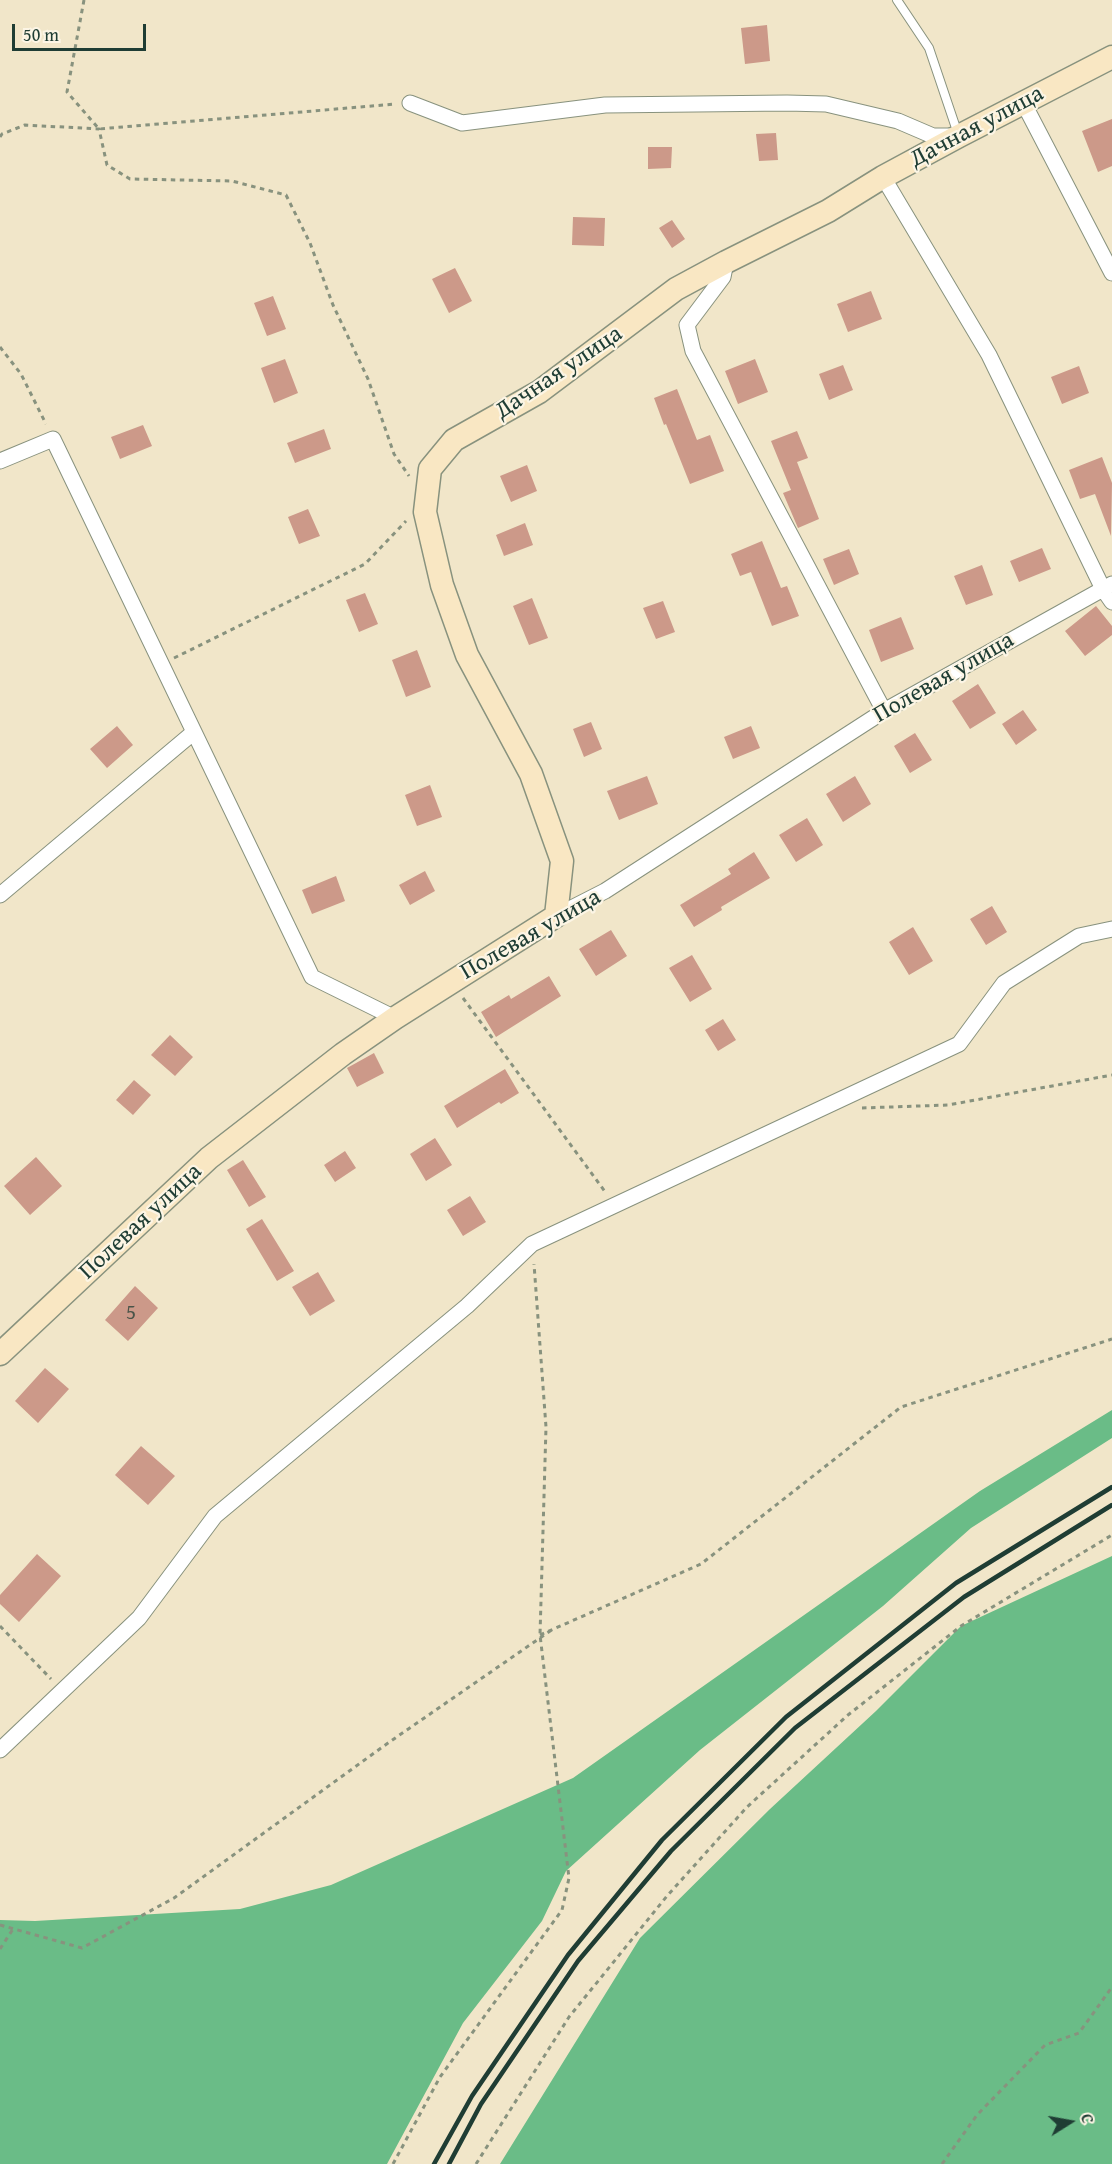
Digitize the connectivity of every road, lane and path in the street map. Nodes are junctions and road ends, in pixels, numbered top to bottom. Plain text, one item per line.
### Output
1 (84, 0) edge
2 (897, 0) edge
3 (1112, 57) edge
4 (1023, 102) junction
5 (410, 103) joint
6 (99, 129) junction
7 (0, 136) edge
8 (959, 136) junction
9 (884, 177) junction
10 (726, 262) junction
11 (1112, 273) edge
12 (0, 347) edge
13 (53, 439) junction
14 (0, 461) edge
15 (425, 501) junction
16 (1107, 586) edge
17 (1112, 602) edge
18 (162, 665) junction
19 (884, 711) junction
20 (194, 732) junction
21 (0, 895) edge
22 (556, 916) junction
23 (1112, 929) edge
24 (451, 982) junction
25 (395, 1018) junction
26 (1112, 1075) edge
27 (855, 1108) dead end
28 (615, 1206) junction
29 (532, 1244) junction
30 (1112, 1339) edge
31 (0, 1354) edge
32 (1112, 1535) edge
33 (0, 1626) edge
34 (541, 1637) junction
35 (63, 1690) junction
36 (0, 1750) edge
37 (0, 1925) edge
38 (12, 1929) junction
39 (0, 1949) edge
40 (1112, 1987) edge
41 (393, 2164) edge
42 (476, 2164) edge
43 (942, 2164) edge

1 - 6 path
2 - 8 lane
3 - 4 street, Дачная улица
4 - 8 street, Дачная улица
4 - 11 street
5 - 6 path
5 - 8 street
6 - 7 path
6 - 15 path
8 - 9 street, Дачная улица
9 - 10 street, Дачная улица
9 - 16 street
10 - 15 street, Дачная улица
10 - 19 street
12 - 13 path
13 - 14 street
13 - 18 street
15 - 18 path
15 - 22 street, Дачная улица
16 - 17 street
16 - 19 street, Полевая улица
18 - 20 street
19 - 22 street, Полевая улица
20 - 21 street
20 - 25 street
22 - 24 street, Полевая улица
23 - 28 street
24 - 25 street, Полевая улица
24 - 28 path
25 - 31 street, Полевая улица
26 - 27 path
28 - 29 street
29 - 34 path
29 - 35 street
30 - 34 path
32 - 42 path
33 - 35 path
34 - 38 path
34 - 41 path
35 - 36 street
37 - 38 path
38 - 39 path
40 - 43 path

